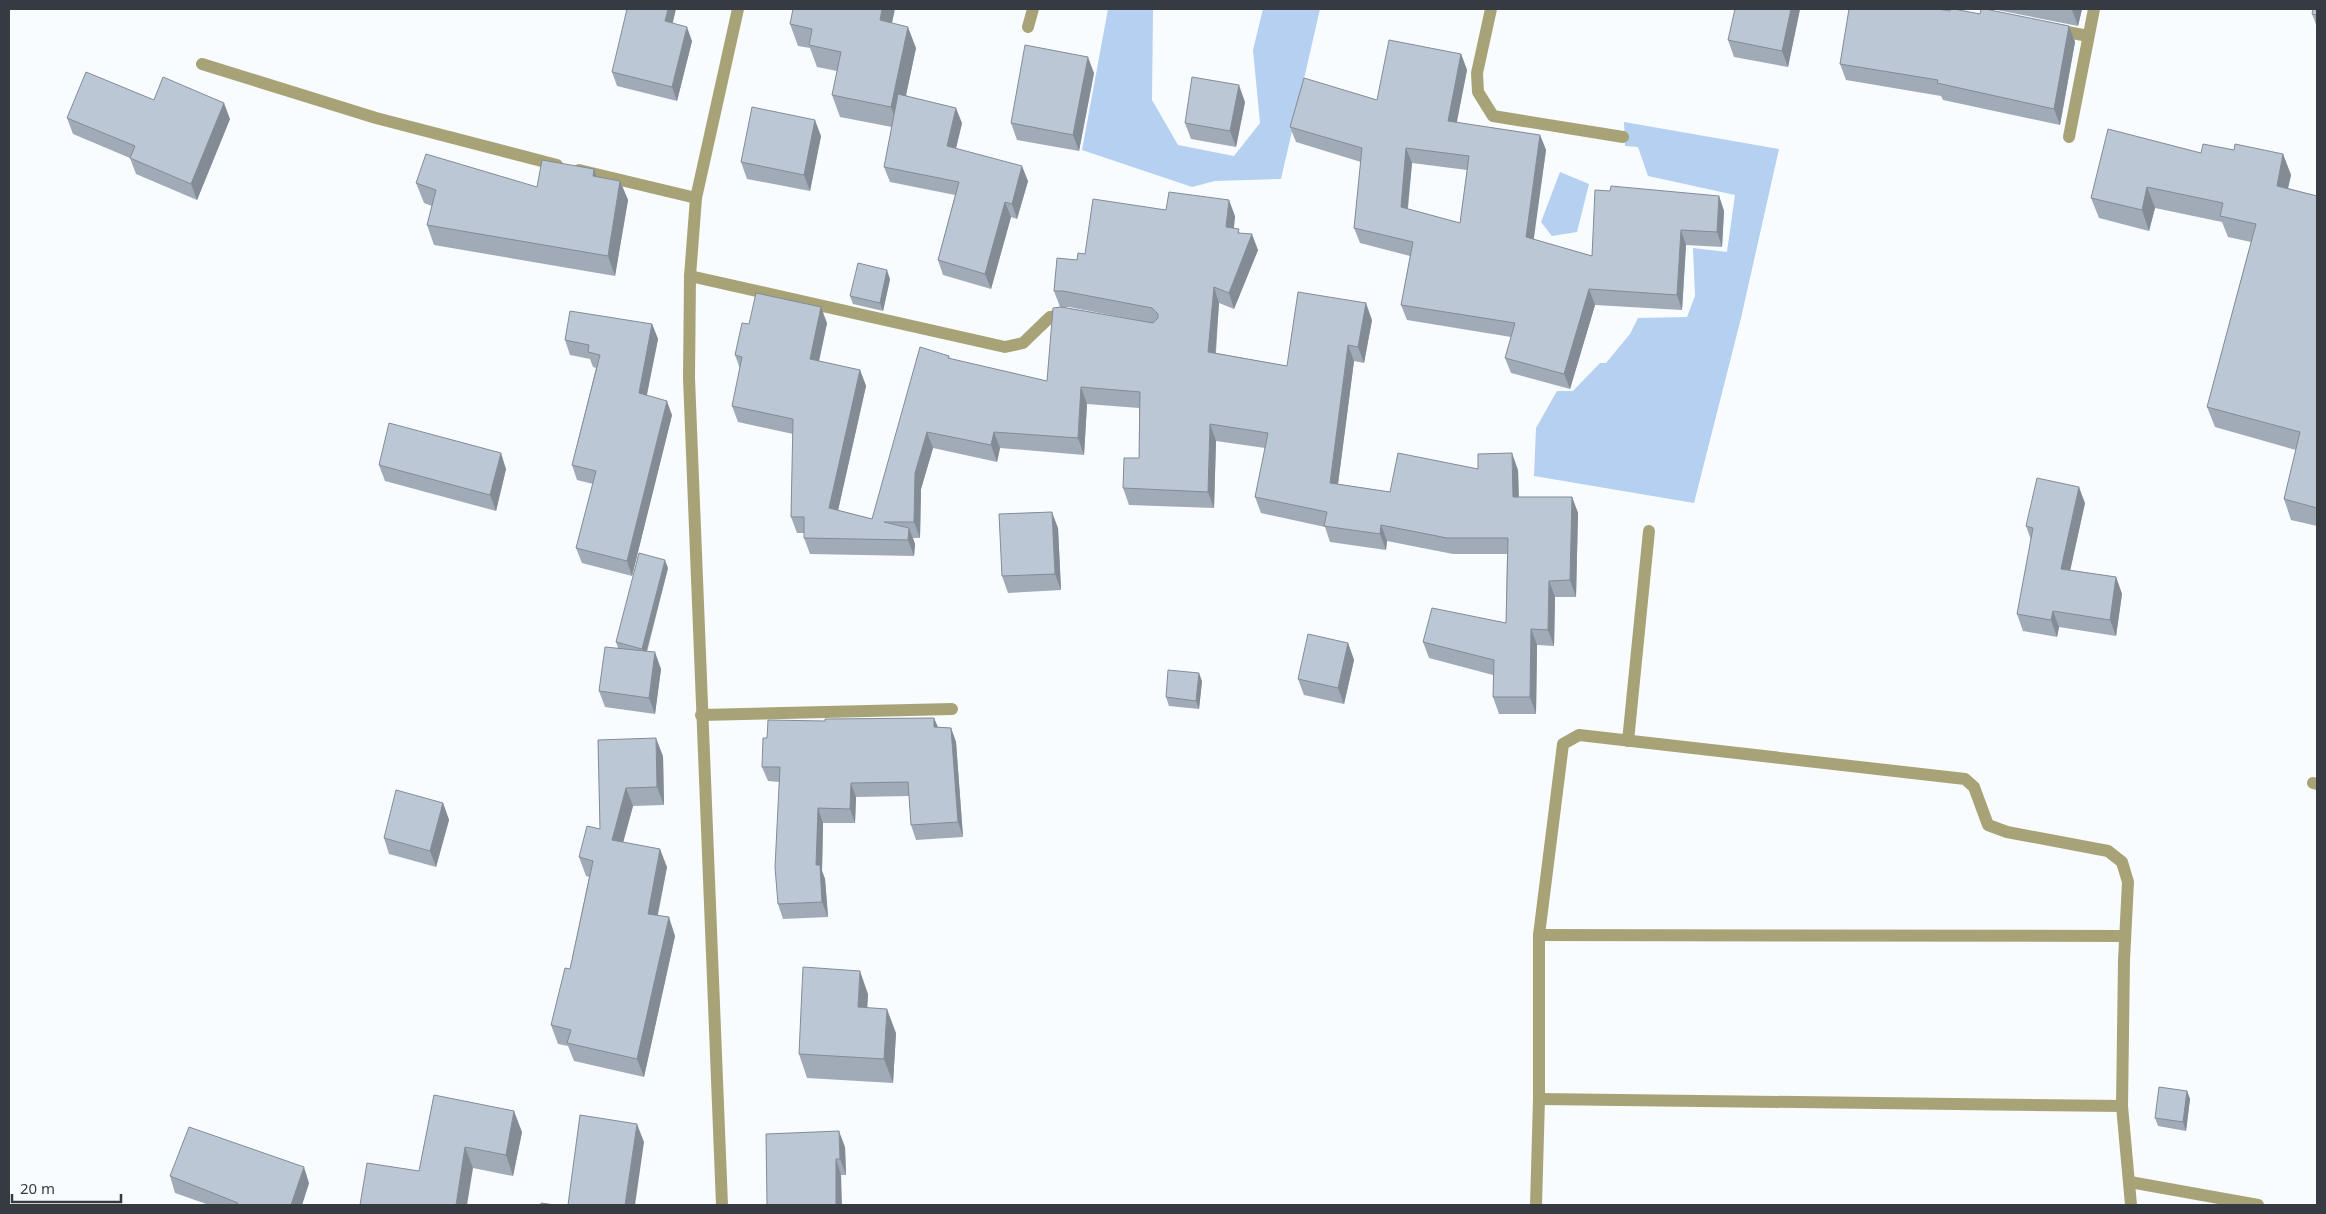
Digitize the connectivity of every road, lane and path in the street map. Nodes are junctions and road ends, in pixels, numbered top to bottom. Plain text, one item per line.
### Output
1 (738, 9) edge
2 (1032, 9) edge
3 (1492, 9) edge
4 (2094, 9) edge
5 (2040, 26) edge
6 (1028, 27) dead end
7 (2088, 36) junction
8 (202, 64) dead end
9 (1623, 137) dead end
10 (2069, 137) dead end
11 (696, 198) junction
12 (690, 276) junction
13 (1085, 318) edge
14 (1650, 531) dead end
15 (952, 709) dead end
16 (701, 715) junction
17 (1628, 741) junction
18 (1539, 935) junction
19 (2125, 936) junction
20 (1539, 1099) junction
21 (2122, 1106) junction
22 (2130, 1182) junction
23 (722, 1205) edge
24 (1536, 1205) edge
25 (2131, 1205) edge
26 (2258, 1205) edge

1 - 11 street
2 - 6 street
3 - 9 street
4 - 7 street
5 - 7 street
7 - 10 street
8 - 11 street
11 - 12 street
12 - 13 street
12 - 16 street
14 - 17 street
15 - 16 street
16 - 23 street
17 - 18 street
17 - 19 street
18 - 19 street
18 - 20 street
19 - 21 street
20 - 21 street
20 - 24 street
21 - 22 street
22 - 25 street
22 - 26 street

